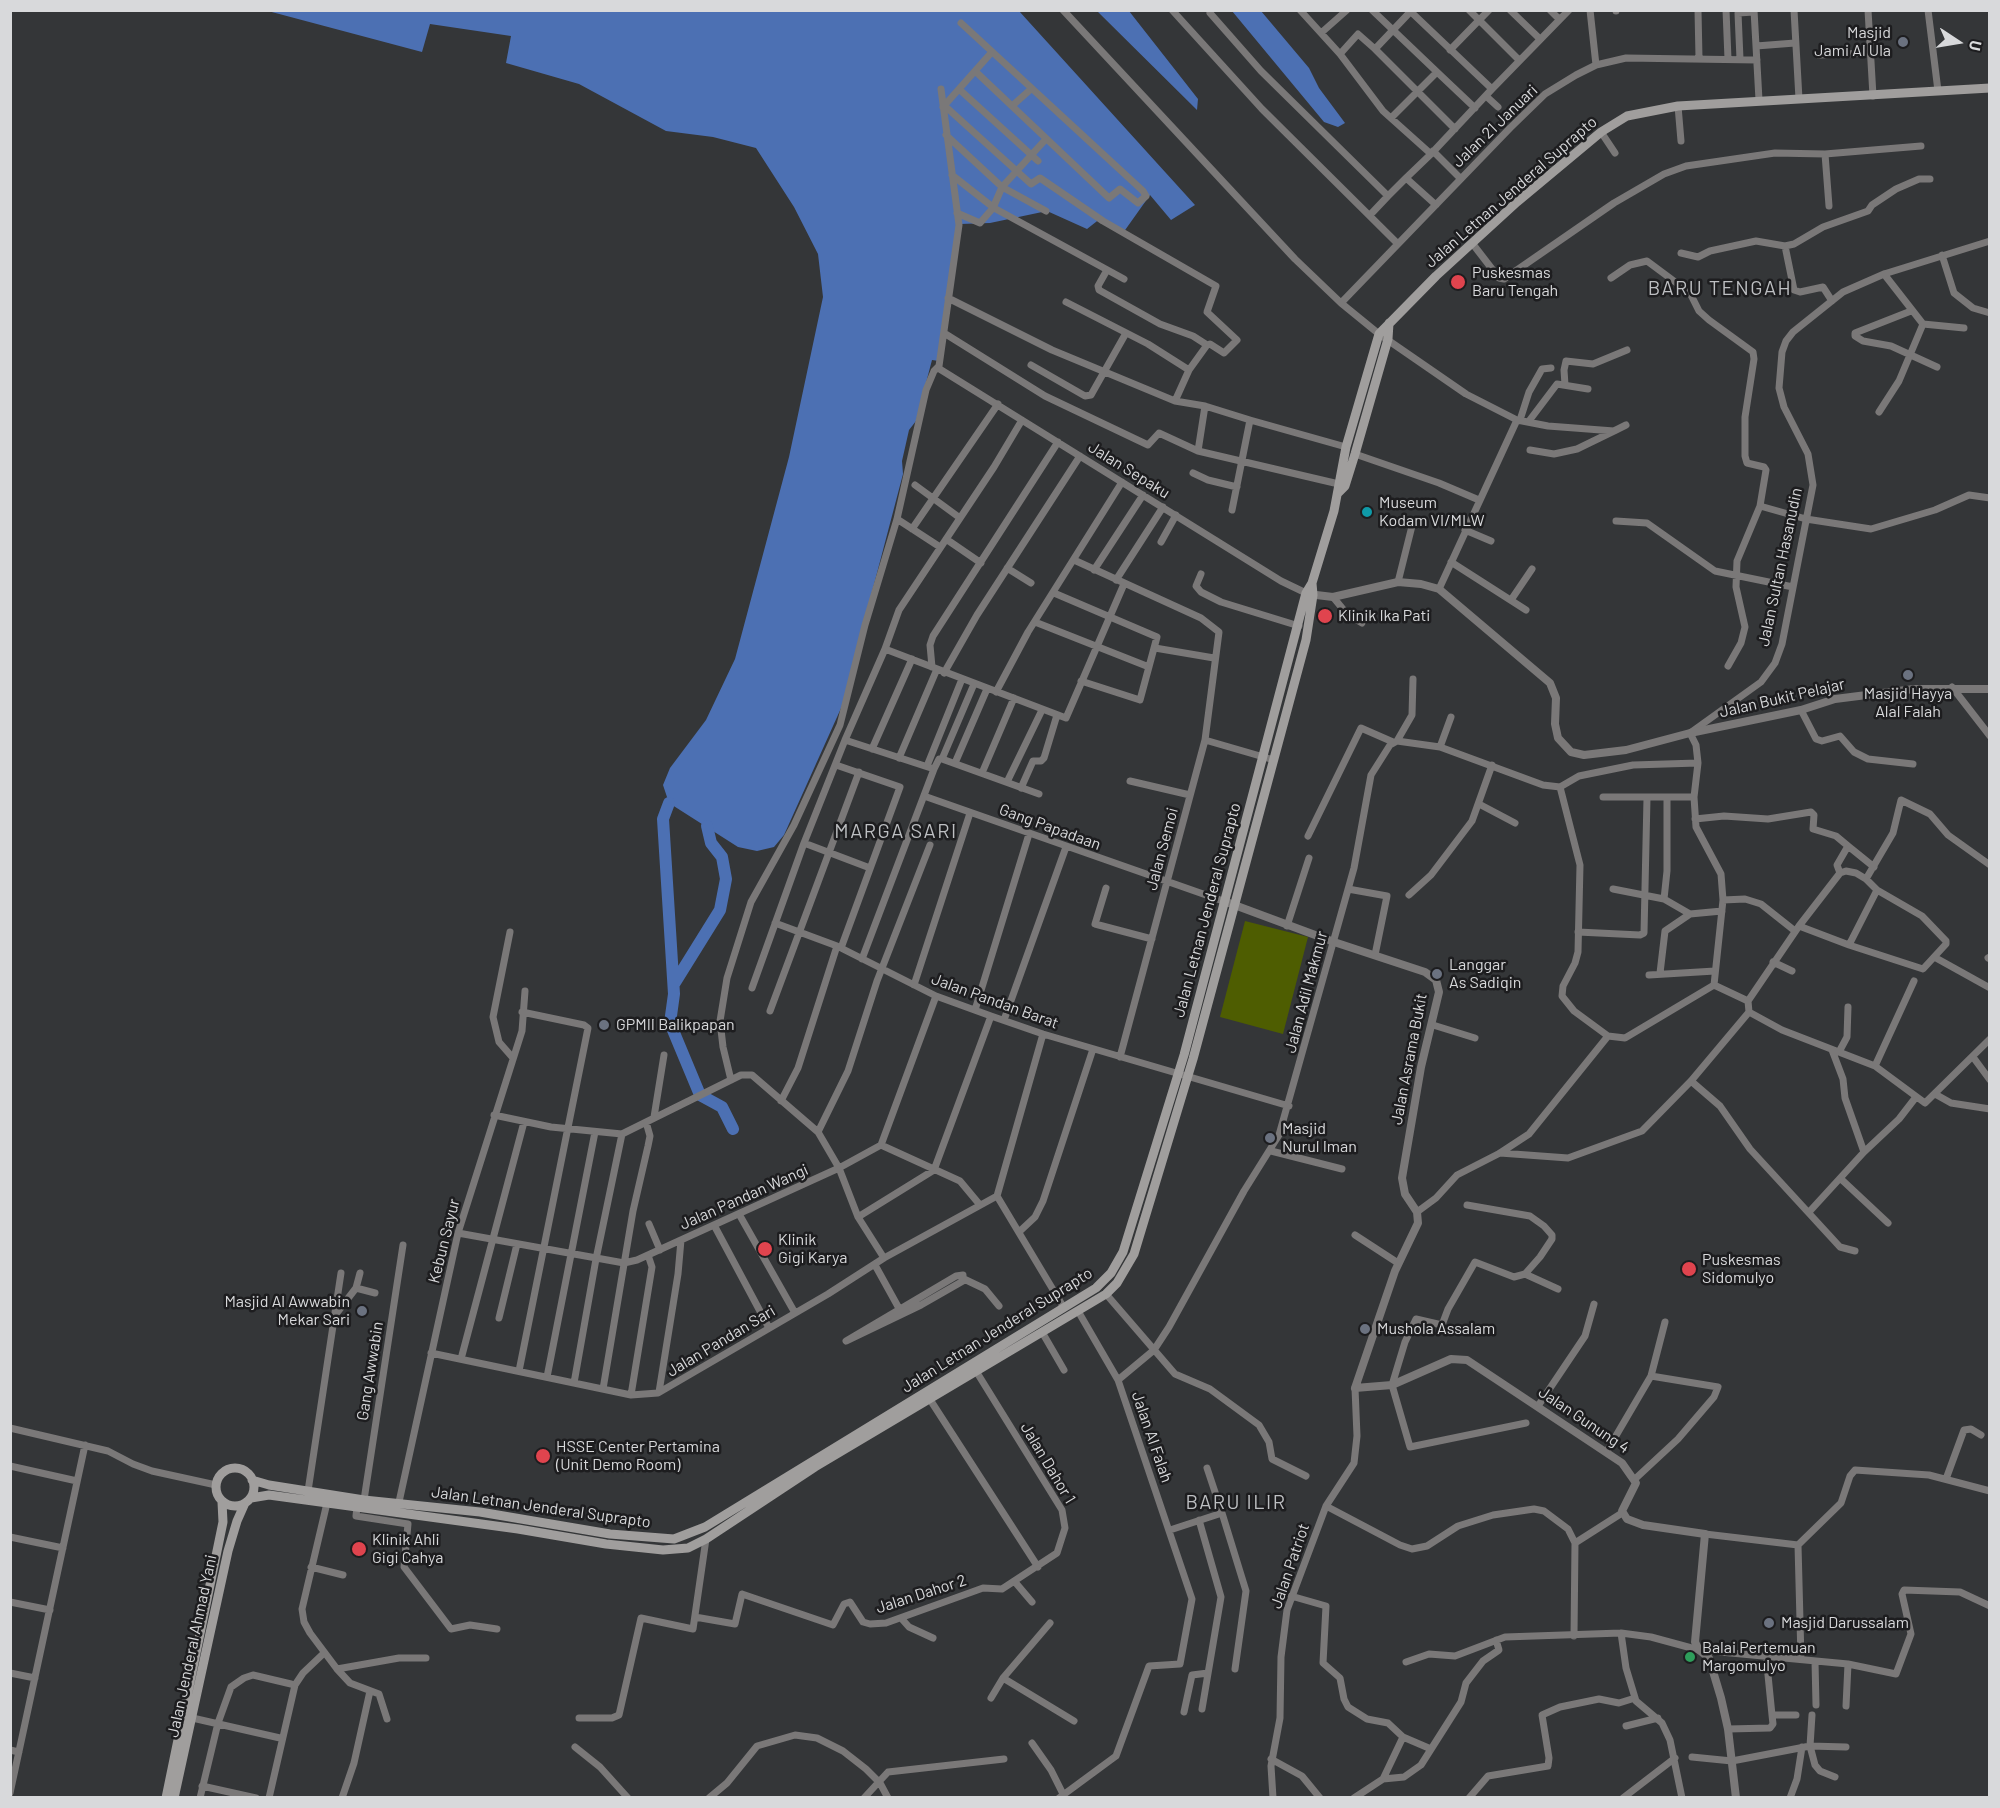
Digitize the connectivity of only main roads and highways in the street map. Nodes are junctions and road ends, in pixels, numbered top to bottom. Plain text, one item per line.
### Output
1 (1989, 87) edge
2 (1383, 336) junction
3 (1340, 488) junction
4 (1309, 594) junction
5 (1269, 758) junction
6 (1230, 903) junction
7 (1183, 1075) junction
8 (849, 1444) junction
9 (252, 1480) junction
10 (248, 1501) junction
11 (222, 1502) junction
12 (610, 1534) junction
13 (606, 1544) junction
14 (187, 1717) junction
15 (182, 1742) junction
16 (166, 1797) edge
17 (174, 1797) edge

1 - 2 main road, Jalan Letnan Jenderal Suprapto
2 - 3 main road, Jalan Letnan Jenderal Suprapto
2 - 3 main road, Jalan Letnan Jenderal Suprapto
3 - 4 main road, Jalan Letnan Jenderal Suprapto
4 - 5 main road, Jalan Letnan Jenderal Suprapto
4 - 5 main road, Jalan Letnan Jenderal Suprapto
5 - 6 main road, Jalan Letnan Jenderal Suprapto
6 - 7 main road, Jalan Letnan Jenderal Suprapto
6 - 7 main road, Jalan Letnan Jenderal Suprapto
7 - 8 main road, Jalan Letnan Jenderal Suprapto
7 - 8 main road, Jalan Letnan Jenderal Suprapto
8 - 12 main road, Jalan Letnan Jenderal Suprapto
8 - 13 main road, Jalan Letnan Jenderal Suprapto
9 - 10 main road
9 - 11 main road
9 - 12 main road, Jalan Letnan Jenderal Suprapto
10 - 11 main road
10 - 13 main road, Jalan Letnan Jenderal Suprapto
10 - 14 main road, Jalan Jenderal Ahmad Yani
11 - 14 main road, Jalan Jenderal Ahmad Yani
12 - 13 main road
14 - 15 main road, Jalan Jenderal Ahmad Yani
15 - 16 main road, Jalan Jenderal Ahmad Yani
15 - 17 main road, Jalan Jenderal Ahmad Yani

